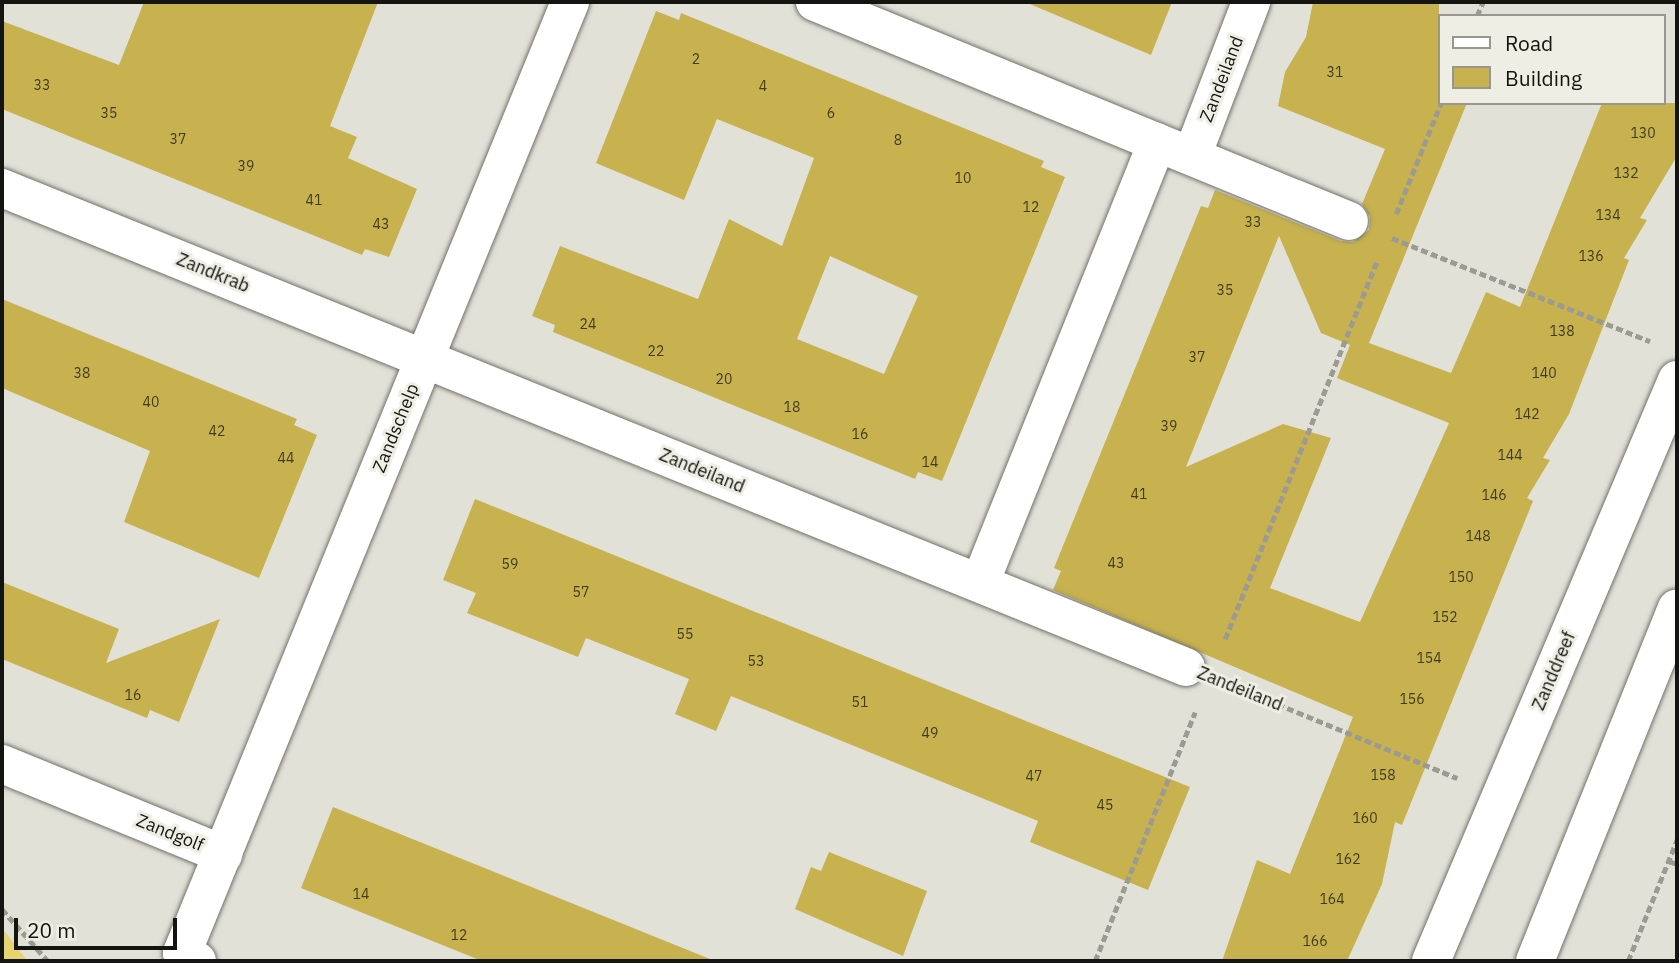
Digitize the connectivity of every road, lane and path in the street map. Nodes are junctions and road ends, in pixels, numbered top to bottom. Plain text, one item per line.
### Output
1 (570, 2) edge
2 (815, 2) edge
3 (1251, 2) edge
4 (1440, 105) edge
5 (1157, 142) junction
6 (1192, 156) junction
7 (2, 188) edge
8 (1349, 221) joint
9 (1387, 236) junction
10 (1652, 342) dead end
11 (424, 359) junction
12 (1677, 380) edge
13 (980, 583) junction
14 (1677, 608) edge
15 (1198, 671) junction
16 (2, 764) edge
17 (1501, 796) junction
18 (1677, 840) edge
19 (223, 854) junction
20 (1669, 861) junction
21 (1677, 864) edge
22 (2, 909) edge
23 (48, 961) edge
24 (197, 961) edge
25 (1095, 961) edge
26 (1431, 961) edge
27 (1535, 961) edge
28 (1628, 961) edge

1 - 11 street, Zandschelp
2 - 5 street
3 - 6 street, Zandeiland
4 - 9 path
5 - 6 street
5 - 13 street
6 - 8 street
7 - 11 street, Zandkrab
8 - 9 path
9 - 10 path
9 - 15 path
11 - 13 street, Zandeiland
11 - 19 street, Zandschelp
12 - 17 street, Zanddreef
13 - 15 street, Zandeiland
14 - 27 street
15 - 17 path, Zandeiland
15 - 25 path
16 - 19 street, Zandgolf
17 - 26 street, Zanddreef
18 - 20 path
19 - 24 street, Zandgolf
20 - 21 path
20 - 28 path
22 - 23 path

